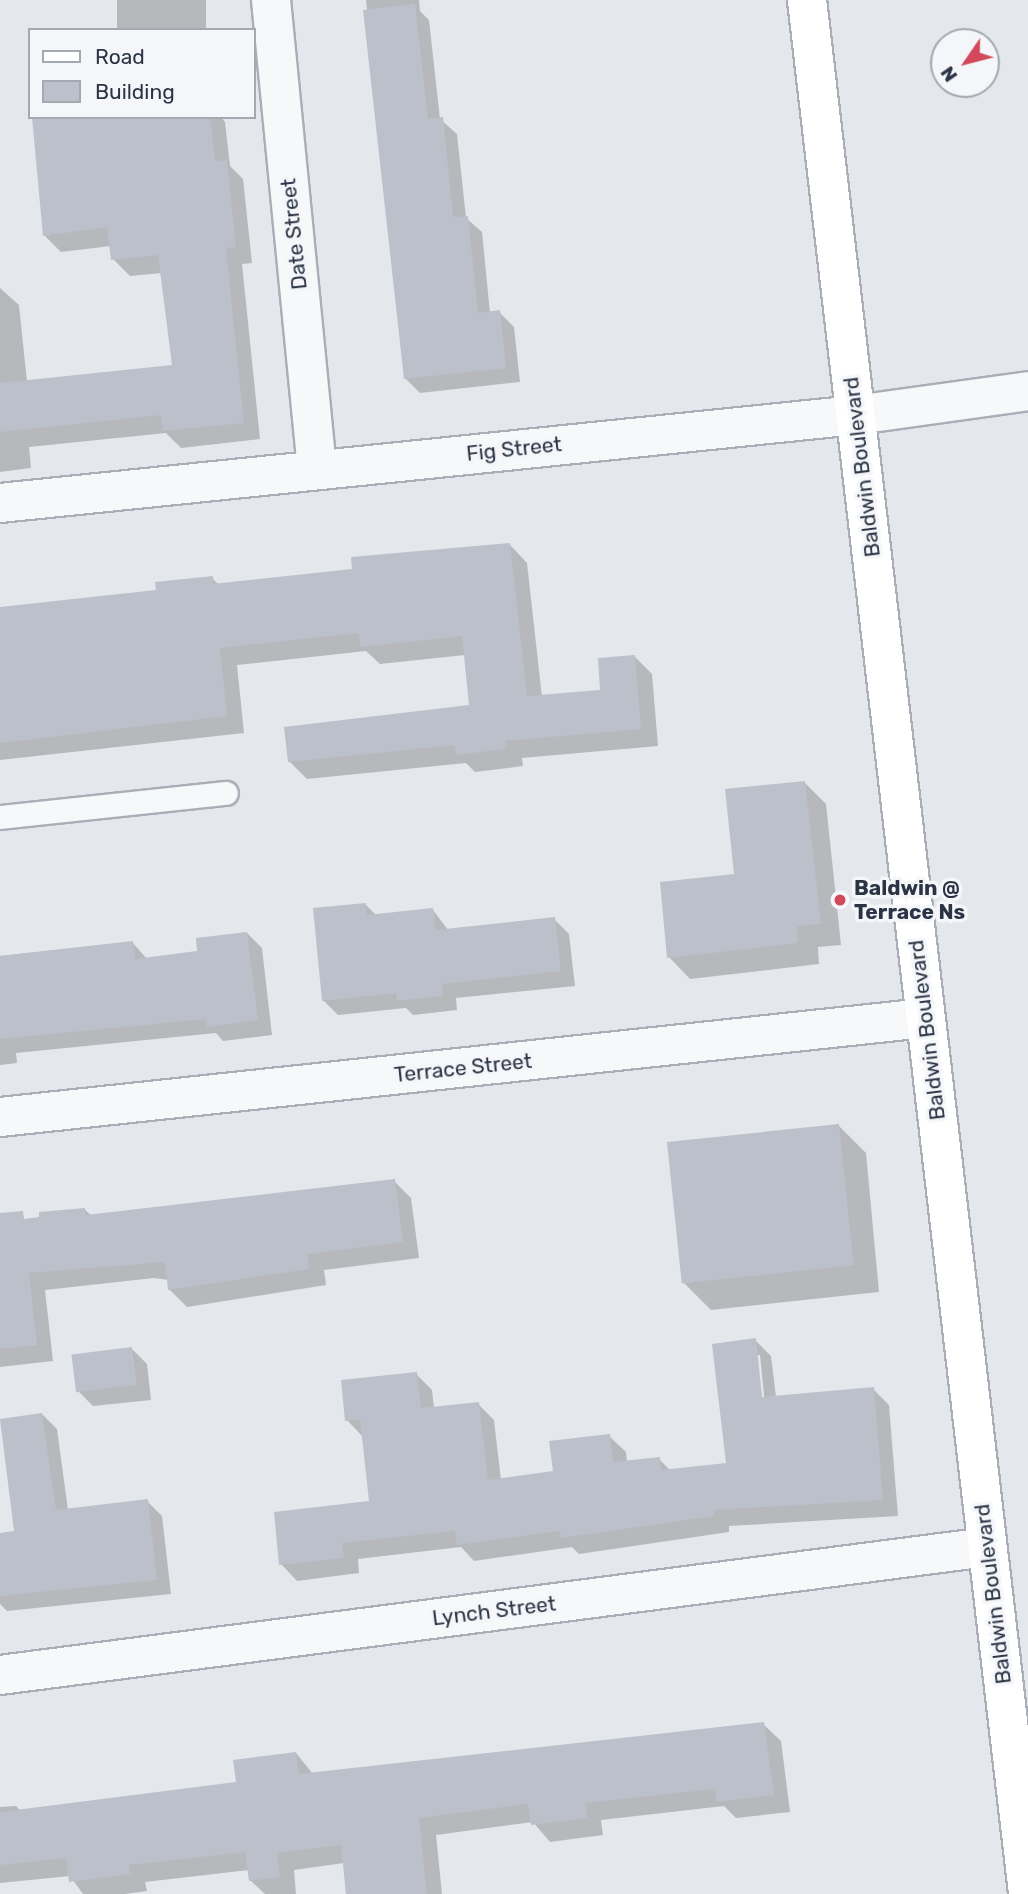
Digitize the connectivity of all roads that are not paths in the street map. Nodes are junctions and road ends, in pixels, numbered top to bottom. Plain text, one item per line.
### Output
1 (271, 0) edge
2 (807, 0) edge
3 (1028, 391) edge
4 (856, 415) junction
5 (317, 469) junction
6 (0, 503) edge
7 (226, 793) dead end
8 (0, 817) edge
9 (925, 1018) junction
10 (0, 1117) edge
11 (987, 1547) junction
12 (0, 1675) edge
13 (1028, 1894) edge

1 - 5 street, Date Street
2 - 4 main road, Baldwin Boulevard
3 - 4 street, Fig Street
4 - 5 street, Fig Street
4 - 9 main road, Baldwin Boulevard
5 - 6 street, Fig Street
7 - 8 lane
9 - 10 street, Terrace Street
9 - 11 main road, Baldwin Boulevard
11 - 12 street, Lynch Street
11 - 13 main road, Baldwin Boulevard

